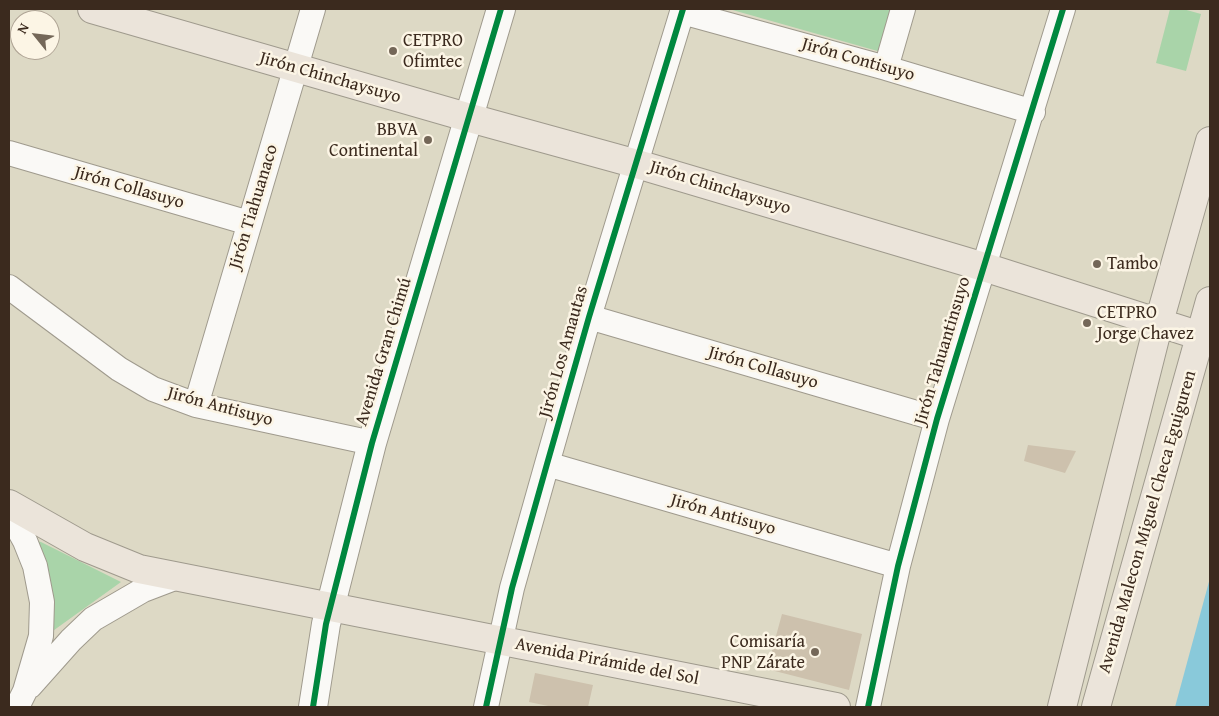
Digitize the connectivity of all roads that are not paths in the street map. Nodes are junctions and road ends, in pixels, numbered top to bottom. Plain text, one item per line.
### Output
1 (92, 9) edge
2 (313, 9) edge
3 (501, 9) edge
4 (903, 9) edge
5 (1063, 9) edge
6 (682, 10) edge
7 (147, 16) edge
8 (295, 68) junction
9 (886, 68) junction
10 (1033, 112) junction
11 (470, 118) junction
12 (1210, 142) edge
13 (9, 153) edge
14 (637, 164) junction
15 (249, 223) junction
16 (984, 268) junction
17 (9, 287) edge
18 (1210, 301) edge
19 (589, 317) junction
20 (1159, 322) junction
21 (1205, 338) edge
22 (196, 405) junction
23 (937, 419) junction
24 (372, 443) junction
25 (547, 464) junction
26 (9, 504) edge
27 (9, 512) edge
28 (898, 566) junction
29 (177, 577) junction
30 (330, 606) junction
31 (501, 641) junction
32 (21, 699) edge
33 (313, 707) edge
34 (486, 707) edge
35 (836, 707) edge
36 (868, 707) edge
37 (1062, 707) edge
38 (1096, 707) edge

1 - 7 main road, Jirón Chinchaysuyo
2 - 8 street, Jirón Tiahuanaco
3 - 11 street, Avenida Gran Chimú
4 - 9 street
5 - 10 street, Jirón Tahuantinsuyo
6 - 9 street, Jirón Contisuyo
6 - 14 street, Jirón Los Amautas
7 - 8 main road, Jirón Chinchaysuyo
8 - 11 main road, Jirón Chinchaysuyo
8 - 15 street, Jirón Tiahuanaco
9 - 10 street, Jirón Contisuyo
10 - 16 street, Jirón Tahuantinsuyo
11 - 14 main road, Jirón Chinchaysuyo
11 - 24 street, Avenida Gran Chimú
12 - 20 main road, Avenida Malecon Miguel Checa Eguiguren
13 - 15 street, Jirón Collasuyo
14 - 16 main road, Jirón Chinchaysuyo
14 - 19 street, Jirón Los Amautas
15 - 22 street, Jirón Tiahuanaco
16 - 20 main road, Jirón Chinchaysuyo
16 - 23 street, Jirón Tahuantinsuyo
17 - 22 street, Jirón Antisuyo
18 - 21 main road, Avenida Malecon Miguel Checa Eguiguren
19 - 23 street, Jirón Collasuyo
19 - 25 street, Jirón Los Amautas
20 - 21 main road, Jirón Chinchaysuyo
20 - 37 main road, Avenida Malecon Miguel Checa Eguiguren
21 - 38 main road, Avenida Malecon Miguel Checa Eguiguren
22 - 24 street, Jirón Antisuyo
23 - 28 street, Jirón Tahuantinsuyo
24 - 30 street, Avenida Gran Chimú
25 - 28 street, Jirón Antisuyo
25 - 31 street, Jirón Los Amautas
26 - 29 main road, Avenida Pirámide del Sol
27 - 32 street
28 - 36 street, Jirón Tahuantinsuyo
29 - 30 main road, Avenida Pirámide del Sol
29 - 32 street
30 - 31 main road, Avenida Pirámide del Sol
30 - 33 street, Avenida Gran Chimú
31 - 34 street, Jirón Los Amautas
31 - 35 main road, Avenida Pirámide del Sol

